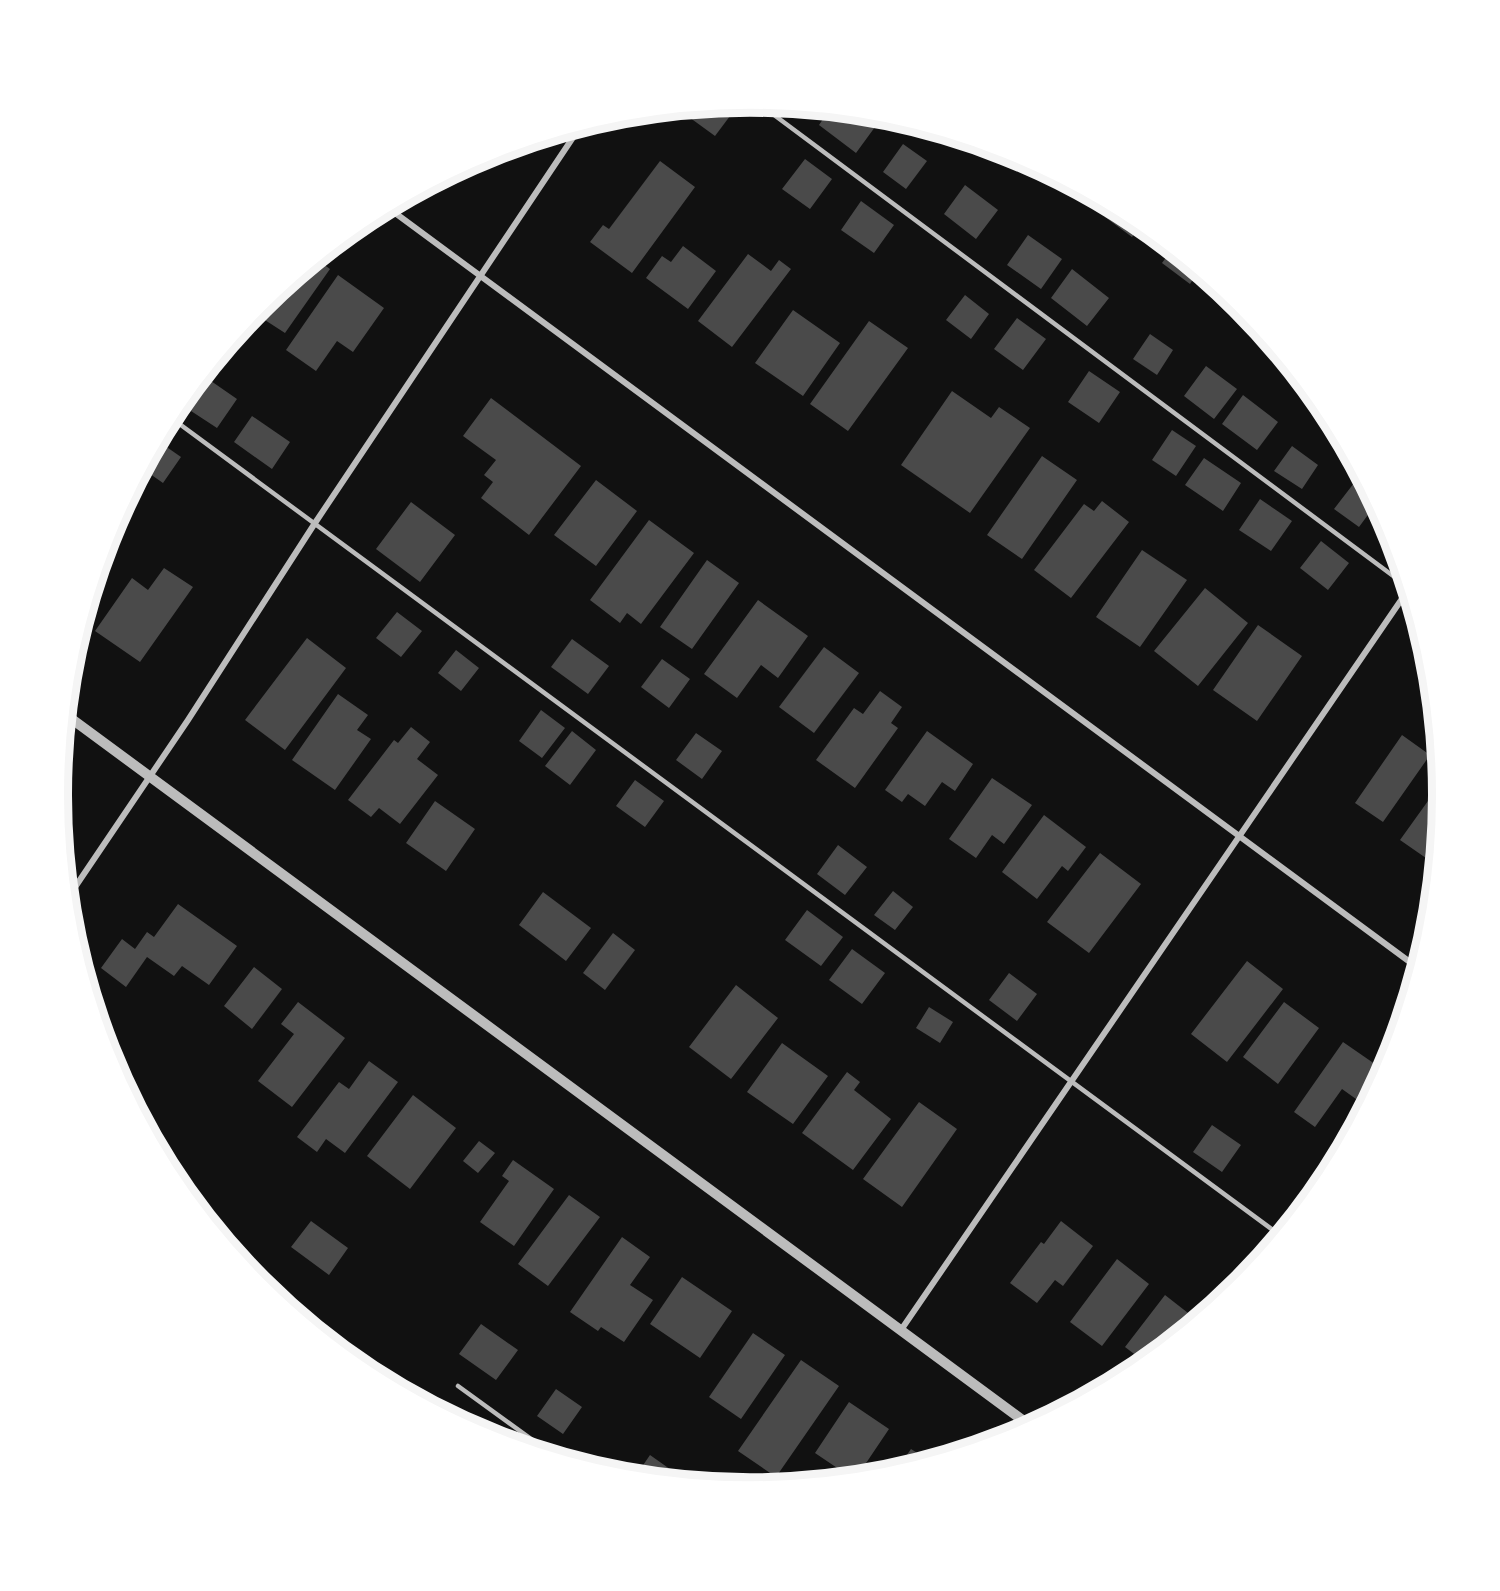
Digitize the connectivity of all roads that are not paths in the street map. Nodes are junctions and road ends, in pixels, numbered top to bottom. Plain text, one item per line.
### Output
1 (772, 113) edge
2 (574, 136) edge
3 (395, 213) edge
4 (479, 276) junction
5 (178, 423) edge
6 (315, 523) junction
7 (1398, 581) edge
8 (1402, 597) edge
9 (72, 719) edge
10 (150, 776) junction
11 (1239, 837) junction
12 (74, 889) edge
13 (1411, 963) edge
14 (1071, 1082) junction
15 (1275, 1231) edge
16 (901, 1330) junction
17 (458, 1386) dead end
18 (1024, 1420) edge
19 (538, 1444) edge

1 - 7 lane
2 - 4 street
3 - 4 street
4 - 6 street
4 - 11 street
5 - 6 lane
6 - 10 street
6 - 14 lane
8 - 11 street
9 - 10 street
10 - 12 street
10 - 16 street
11 - 13 street
11 - 14 street
14 - 15 lane
14 - 16 street
16 - 18 street
17 - 19 lane

